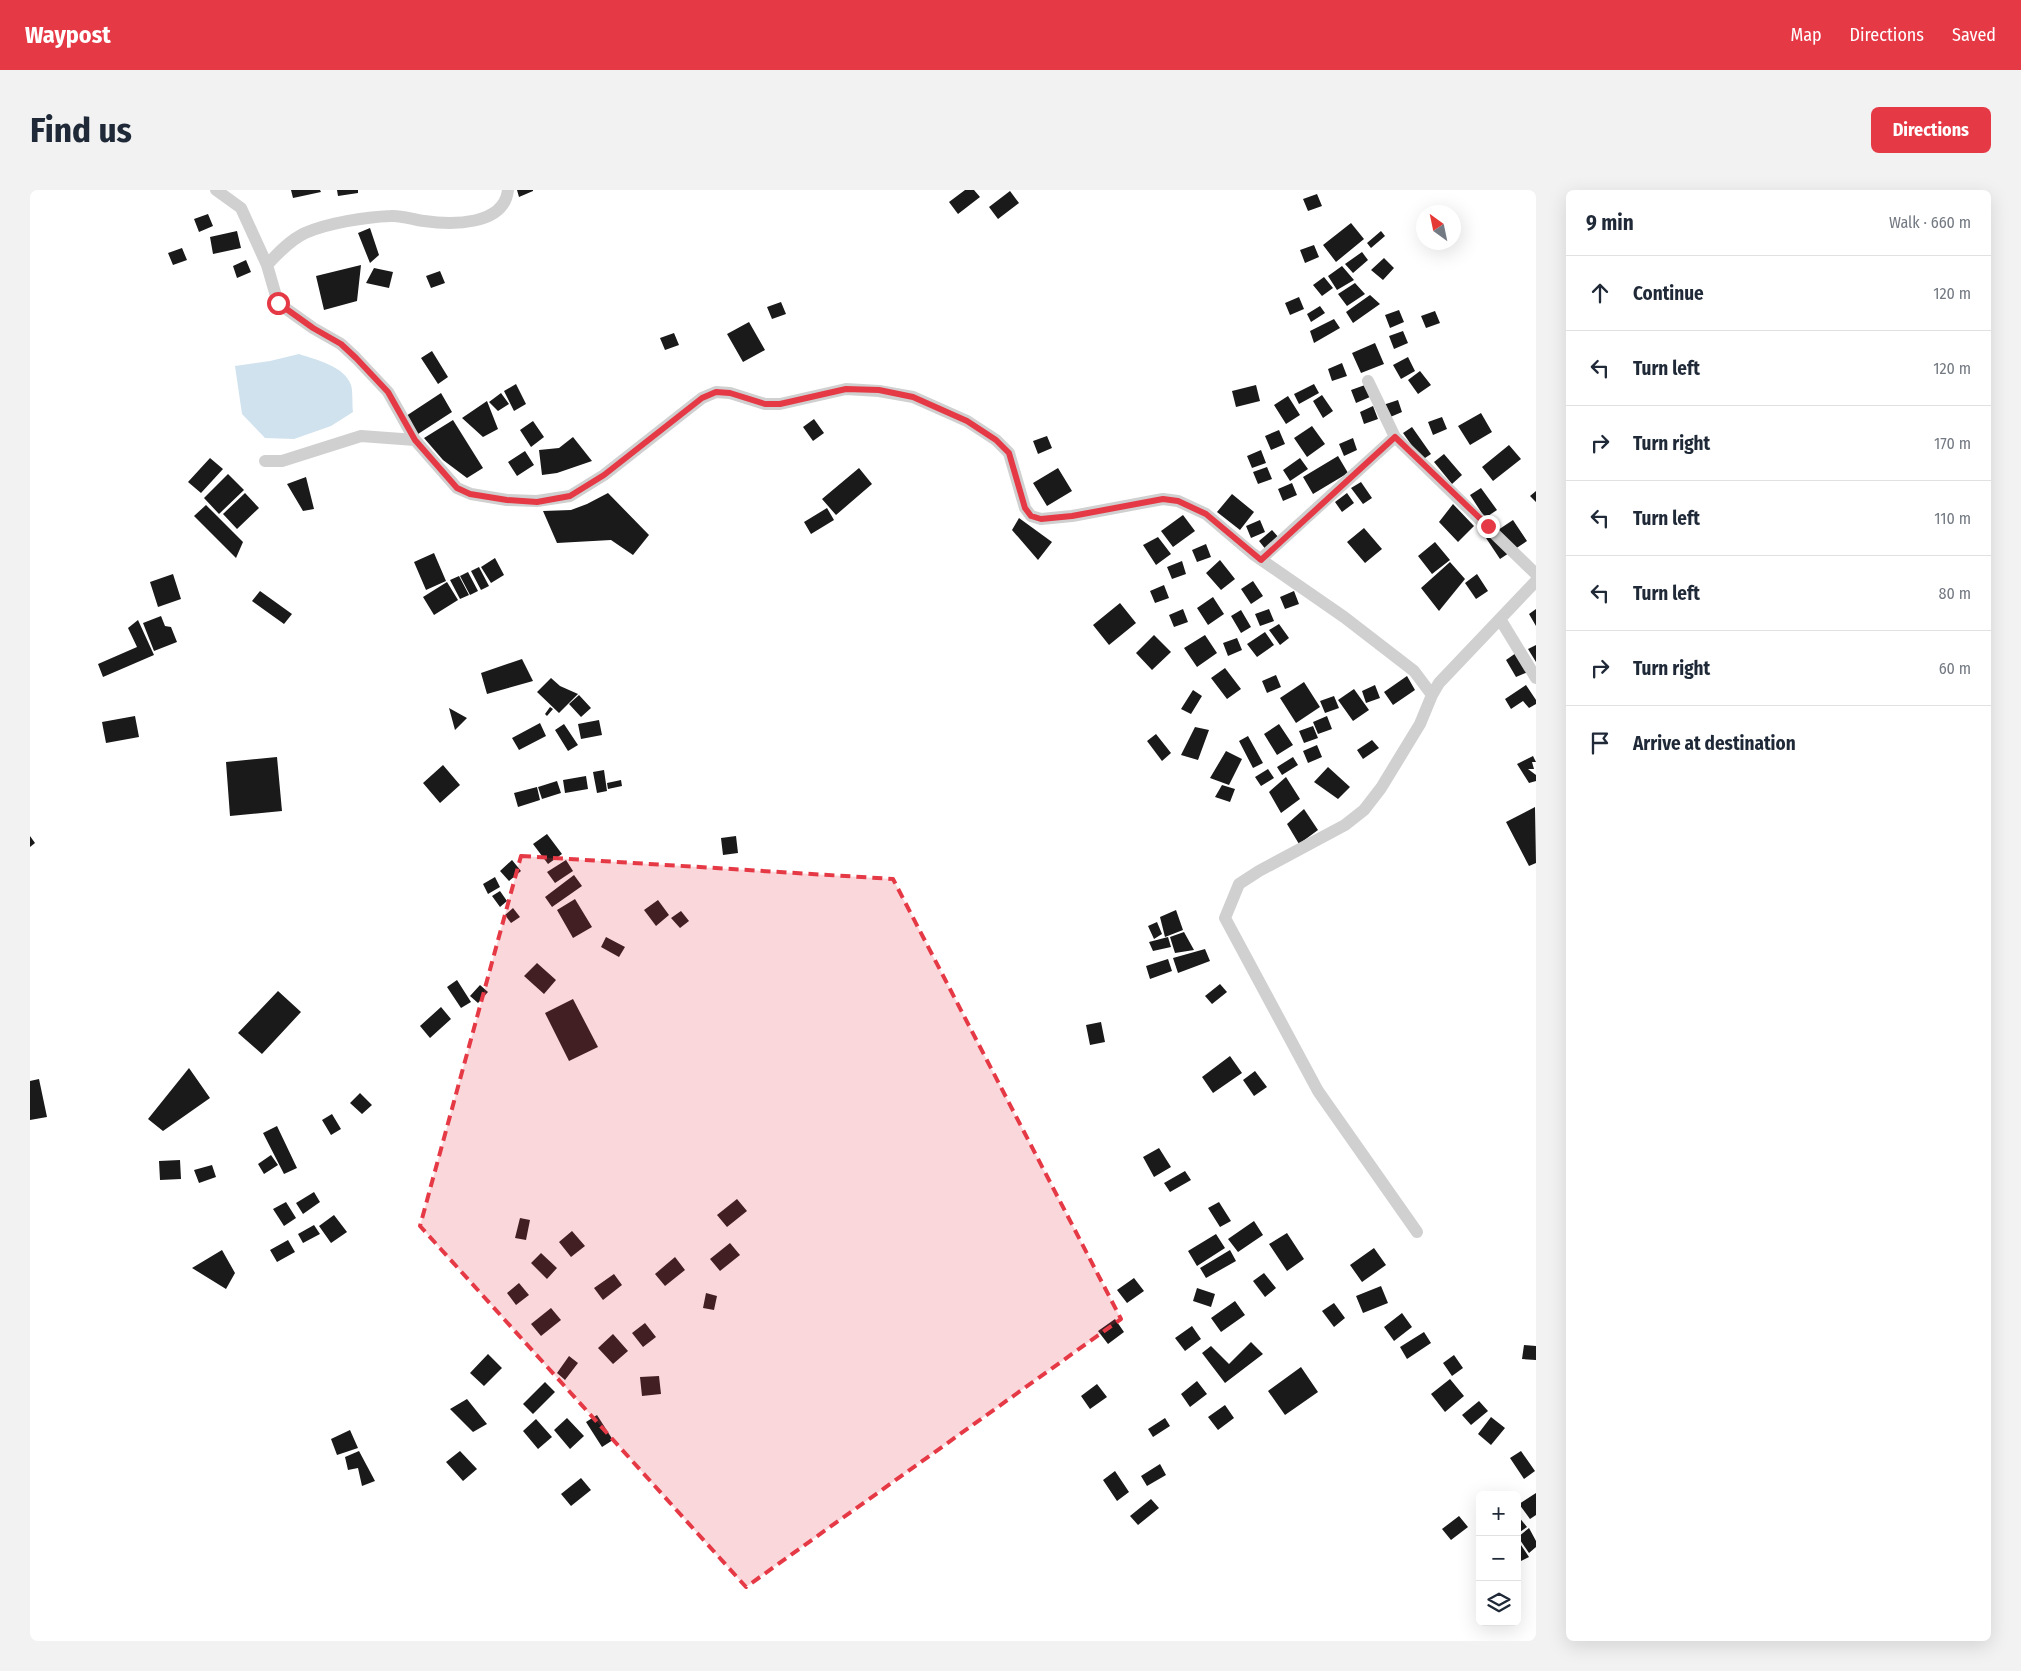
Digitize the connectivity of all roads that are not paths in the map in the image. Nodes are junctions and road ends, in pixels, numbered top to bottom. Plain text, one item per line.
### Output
1 (216, 190) edge
2 (508, 190) edge
3 (266, 265) junction
4 (1368, 381) dead end
5 (1395, 437) junction
6 (415, 440) junction
7 (265, 462) dead end
8 (1261, 560) junction
9 (1536, 574) edge
10 (1536, 581) edge
11 (1500, 619) junction
12 (1536, 678) edge
13 (1432, 695) junction
14 (1417, 1232) dead end

1 - 3 street
2 - 3 street
3 - 6 street
4 - 5 street
5 - 8 street
5 - 9 street
6 - 7 street
6 - 8 street
8 - 13 street
10 - 11 street
11 - 12 street
11 - 13 street
13 - 14 street

